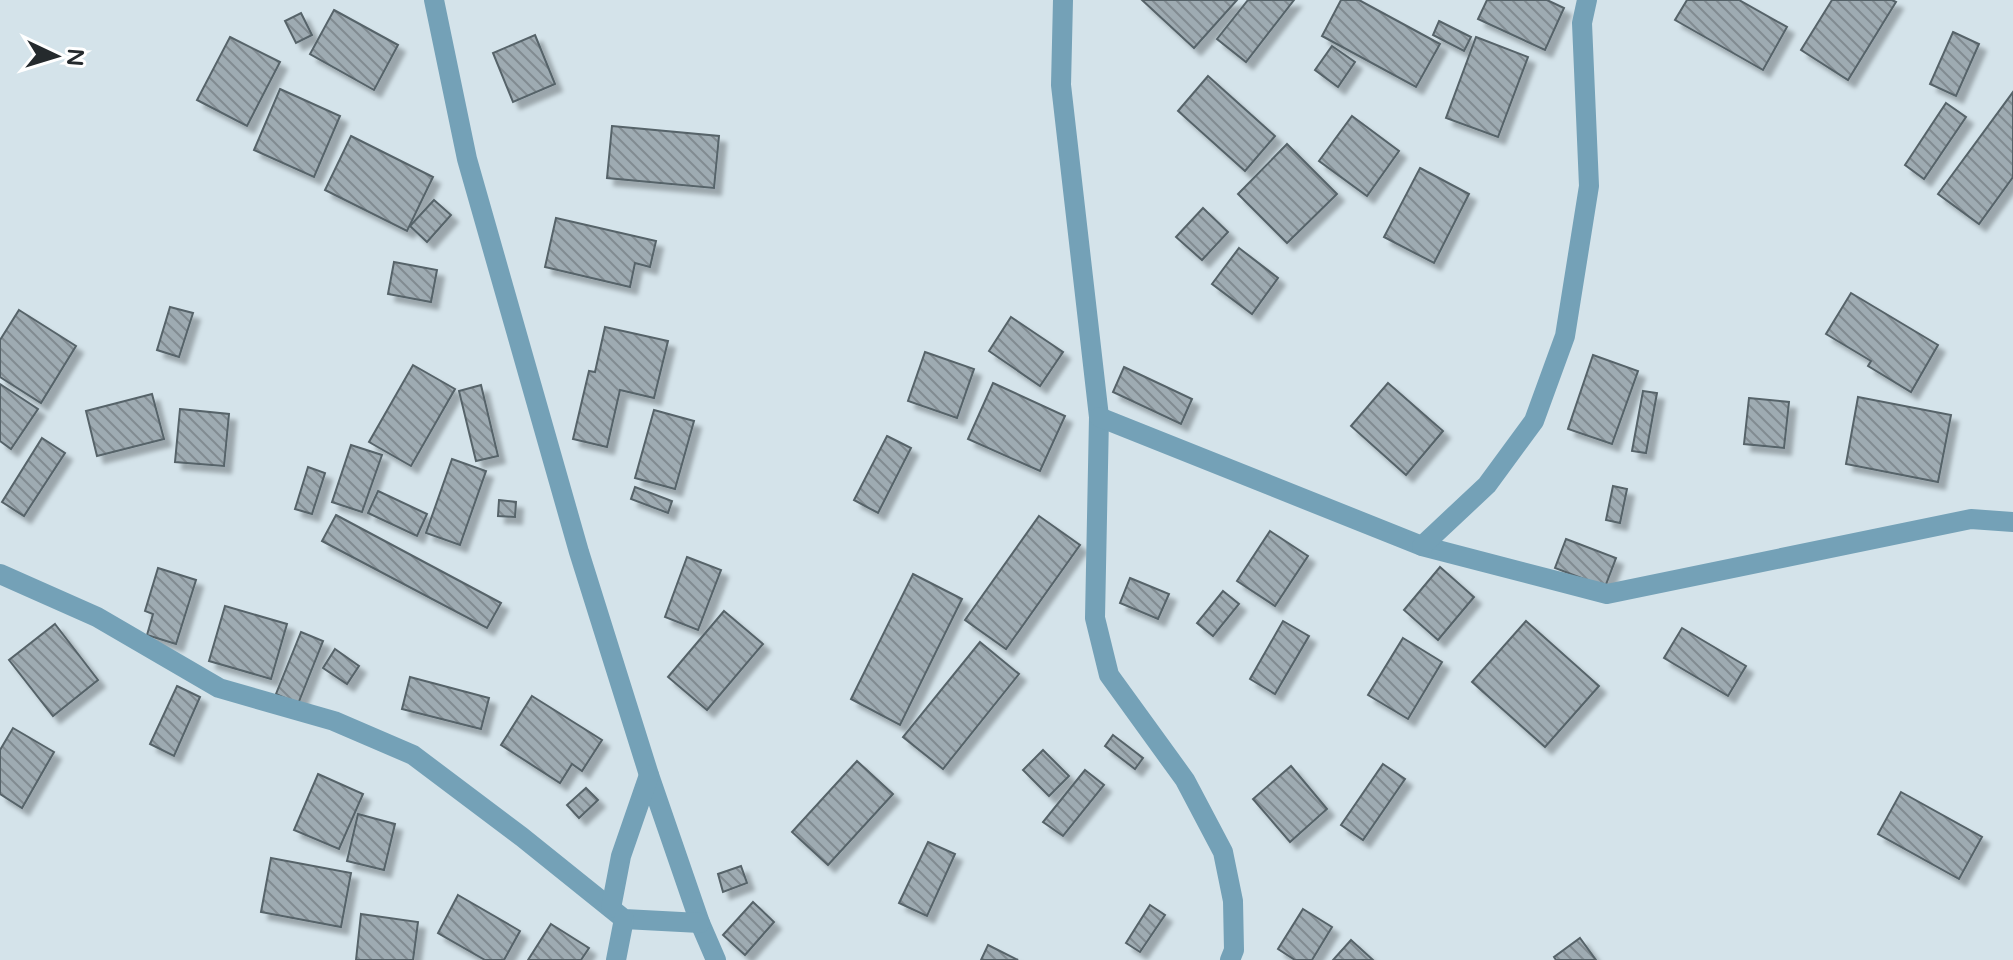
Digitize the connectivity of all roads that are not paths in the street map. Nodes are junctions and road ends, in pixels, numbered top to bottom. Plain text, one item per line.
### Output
1 (434, 0) edge
2 (1063, 0) edge
3 (1587, 0) edge
4 (1099, 417) junction
5 (2013, 522) edge
6 (1422, 546) junction
7 (0, 574) edge
8 (649, 775) junction
9 (617, 914) junction
10 (700, 923) junction
11 (616, 960) edge
12 (716, 960) edge
13 (1230, 960) edge

1 - 8 street
2 - 4 street
3 - 6 street
4 - 6 street
4 - 13 street
5 - 6 street
7 - 9 street
8 - 9 street
8 - 10 street
9 - 10 street
9 - 11 street
10 - 12 street

